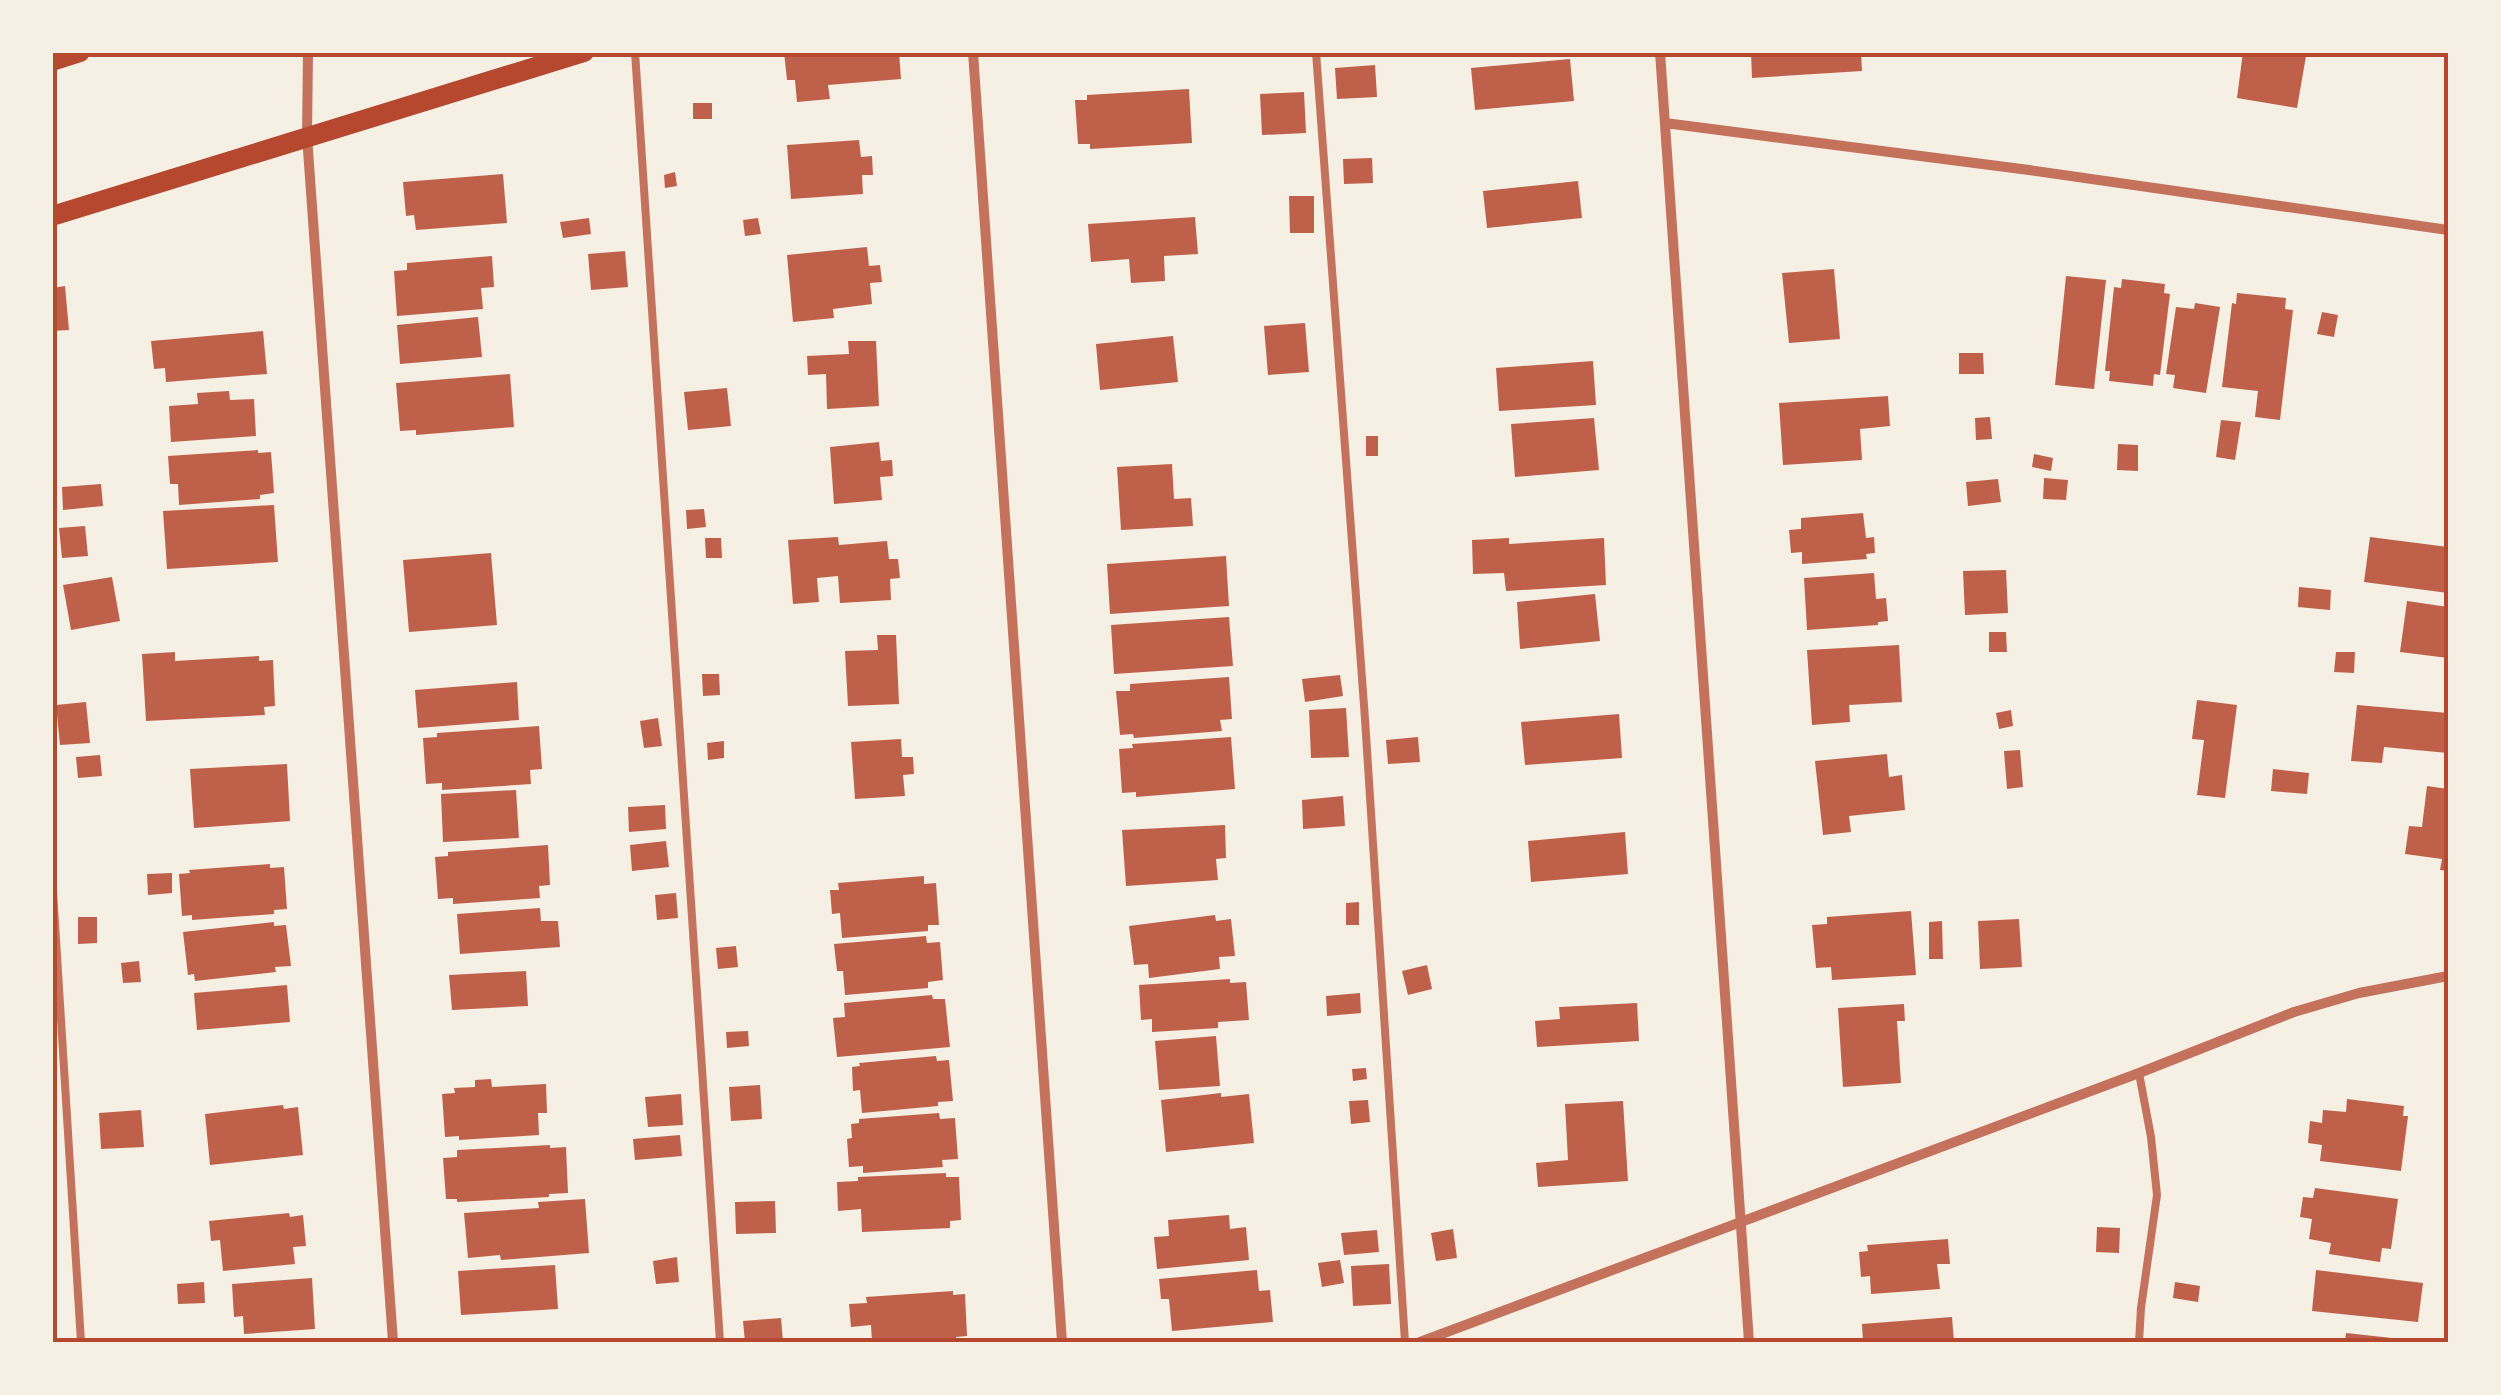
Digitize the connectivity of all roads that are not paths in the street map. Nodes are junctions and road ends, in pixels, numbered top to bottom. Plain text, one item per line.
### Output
1 (80, 52) edge
2 (308, 52) edge
3 (584, 52) edge
4 (635, 52) edge
5 (973, 52) edge
6 (1316, 52) edge
7 (1660, 52) edge
8 (52, 61) edge
9 (1665, 123) junction
10 (308, 136) junction
11 (52, 216) edge
12 (2448, 230) edge
13 (52, 876) edge
14 (2448, 976) edge
15 (2139, 1073) junction
16 (1740, 1224) junction
17 (81, 1342) edge
18 (393, 1342) edge
19 (720, 1342) edge
20 (1062, 1342) edge
21 (1405, 1342) edge
22 (1420, 1342) edge
23 (1749, 1342) edge
24 (2139, 1342) edge

1 - 8 main road
2 - 10 street
3 - 10 main road
4 - 19 lane
5 - 20 street
6 - 21 lane
7 - 9 street
9 - 12 street
9 - 16 street
10 - 11 main road
10 - 18 street
13 - 17 lane
14 - 15 street
15 - 16 street
15 - 24 lane
16 - 22 street
16 - 23 street

